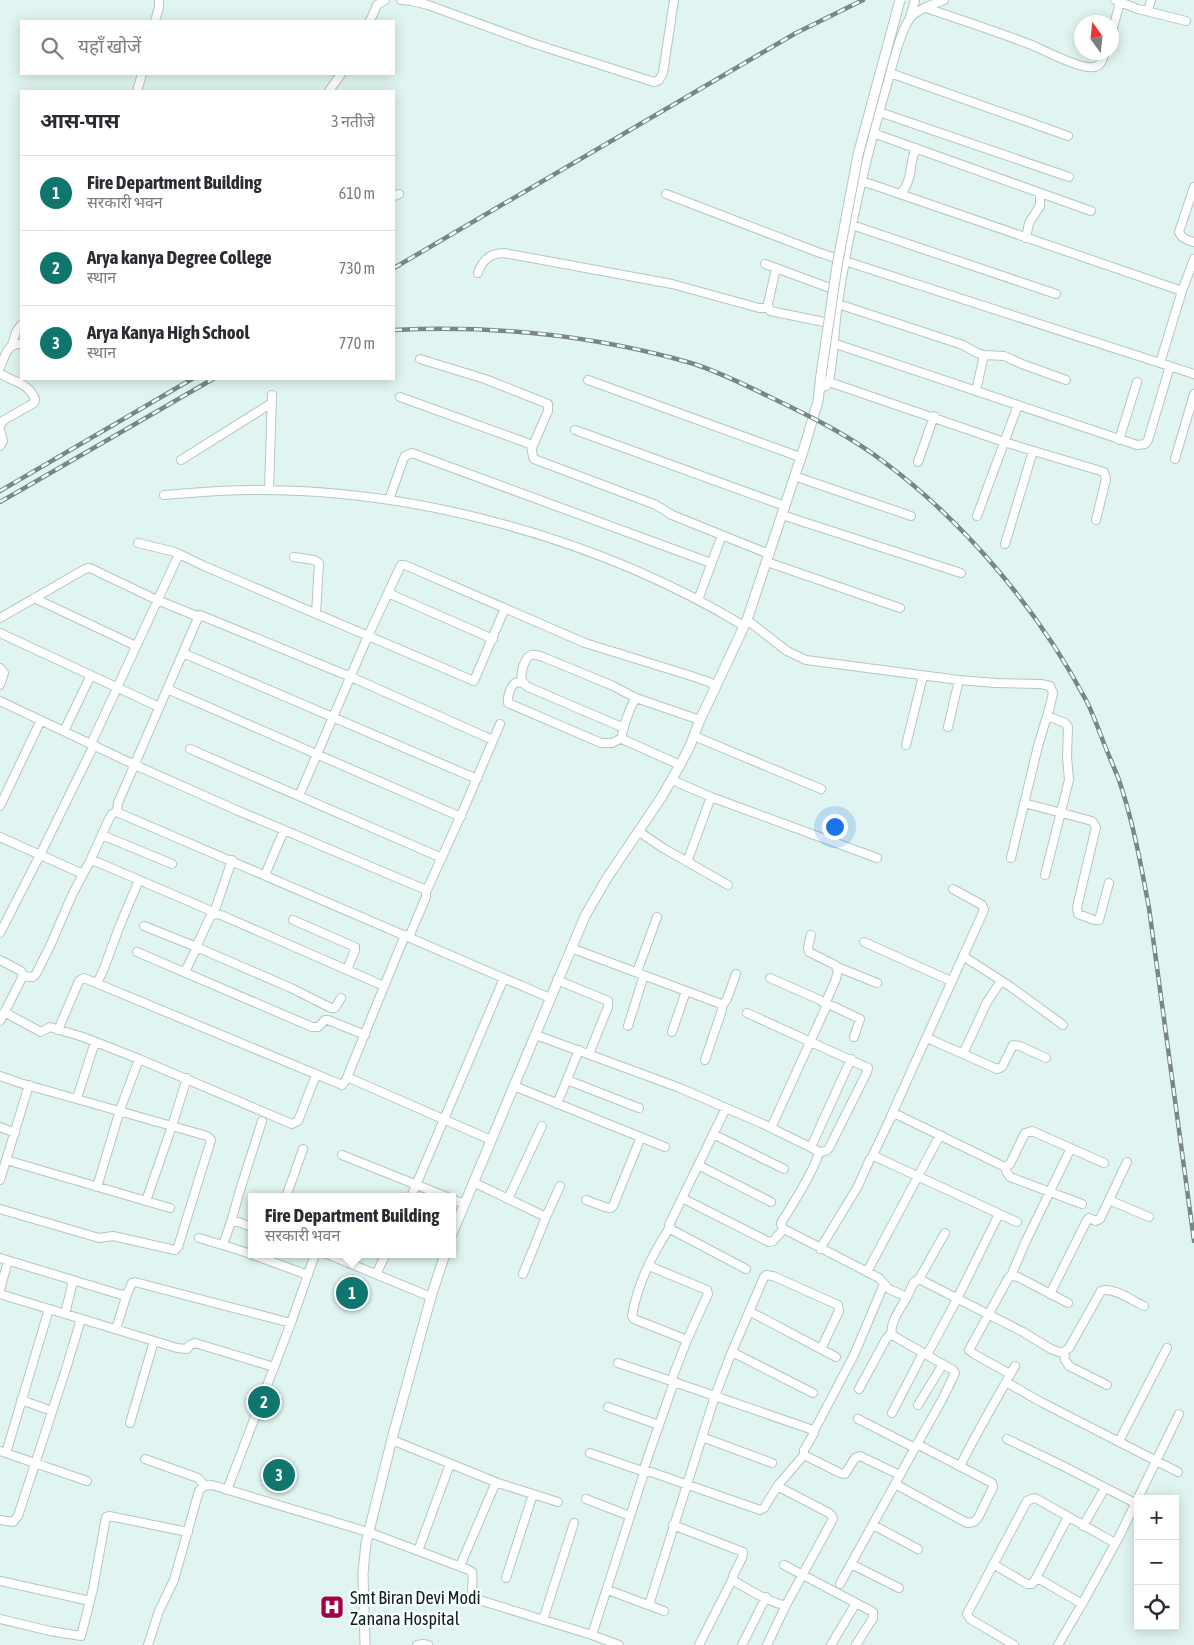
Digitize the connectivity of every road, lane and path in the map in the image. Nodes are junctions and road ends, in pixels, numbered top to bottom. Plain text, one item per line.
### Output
1 (159, 0) edge
2 (385, 0) edge
3 (401, 0) edge
4 (674, 0) edge
5 (900, 0) edge
6 (915, 0) edge
7 (944, 0) edge
8 (1152, 0) edge
9 (1118, 2) edge
10 (926, 8) junction
11 (1148, 11) junction
12 (1115, 15) edge
13 (910, 18) junction
14 (155, 20) edge
15 (370, 20) edge
16 (1186, 21) dead end
17 (1102, 60) edge
18 (890, 73) junction
19 (142, 75) edge
20 (339, 75) edge
21 (137, 90) edge
22 (330, 90) edge
23 (879, 112) junction
24 (873, 133) junction
25 (1068, 136) dead end
26 (916, 148) junction
27 (1069, 177) dead end
28 (862, 181) junction
29 (1194, 187) edge
30 (1040, 192) junction
31 (666, 194) dead end
32 (901, 194) junction
33 (1091, 211) dead end
34 (852, 225) junction
35 (1026, 238) junction
36 (1194, 242) edge
37 (1194, 259) edge
38 (845, 260) junction
39 (766, 264) dead end
40 (776, 268) junction
41 (478, 273) dead end
42 (840, 292) junction
43 (1182, 292) junction
44 (1056, 294) dead end
45 (838, 304) junction
46 (768, 308) junction
47 (836, 324) junction
48 (20, 326) edge
49 (833, 342) junction
50 (12, 344) junction
51 (20, 344) edge
52 (984, 355) junction
53 (420, 359) dead end
54 (1160, 363) junction
55 (1170, 366) junction
56 (0, 368) edge
57 (1194, 374) edge
58 (588, 380) dead end
59 (1066, 380) dead end
60 (830, 382) junction
61 (1137, 382) dead end
62 (820, 388) junction
63 (976, 391) junction
64 (1194, 394) edge
65 (400, 397) dead end
66 (1018, 404) junction
67 (934, 416) junction
68 (0, 428) edge
69 (575, 430) dead end
70 (1120, 440) junction
71 (1004, 442) junction
72 (0, 446) edge
73 (532, 448) junction
74 (1033, 451) junction
75 (800, 457) junction
76 (1175, 459) dead end
77 (181, 460) dead end
78 (918, 462) dead end
79 (794, 476) junction
80 (269, 490) junction
81 (164, 495) dead end
82 (389, 500) junction
83 (784, 510) junction
84 (911, 516) dead end
85 (977, 516) dead end
86 (1096, 520) dead end
87 (722, 535) junction
88 (138, 543) dead end
89 (1005, 544) dead end
90 (179, 554) junction
91 (294, 557) dead end
92 (768, 558) junction
93 (712, 563) junction
94 (961, 572) dead end
95 (388, 593) junction
96 (34, 598) junction
97 (157, 600) junction
98 (698, 600) junction
99 (505, 608) junction
100 (900, 608) dead end
101 (316, 614) junction
102 (198, 617) junction
103 (0, 618) edge
104 (746, 623) junction
105 (0, 633) edge
106 (368, 636) junction
107 (493, 639) junction
108 (136, 646) junction
109 (183, 653) junction
110 (0, 668) edge
111 (90, 675) junction
112 (923, 676) junction
113 (351, 677) junction
114 (959, 680) junction
115 (524, 683) junction
116 (0, 685) edge
117 (716, 686) junction
118 (118, 687) junction
119 (167, 689) junction
120 (636, 698) junction
121 (0, 702) edge
122 (159, 707) junction
123 (1048, 716) junction
124 (334, 717) junction
125 (41, 720) junction
126 (700, 720) junction
127 (500, 724) dead end
128 (948, 727) dead end
129 (624, 728) junction
130 (64, 731) junction
131 (694, 736) junction
132 (622, 738) junction
133 (494, 740) junction
134 (93, 744) junction
135 (906, 745) dead end
136 (190, 749) dead end
137 (318, 754) junction
138 (135, 765) junction
139 (680, 765) junction
140 (477, 779) junction
141 (672, 780) junction
142 (821, 789) dead end
143 (299, 796) junction
144 (711, 797) junction
145 (1024, 803) junction
146 (0, 806) edge
147 (118, 811) junction
148 (1061, 814) junction
149 (460, 817) junction
150 (284, 830) junction
151 (638, 831) junction
152 (102, 835) junction
153 (0, 837) edge
154 (40, 855) junction
155 (442, 858) junction
156 (877, 858) dead end
157 (1011, 858) dead end
158 (232, 860) junction
159 (90, 861) junction
160 (687, 862) junction
161 (172, 864) dead end
162 (83, 874) junction
163 (265, 875) junction
164 (1045, 875) dead end
165 (139, 880) junction
166 (1109, 882) dead end
167 (728, 885) dead end
168 (953, 889) dead end
169 (426, 892) junction
170 (215, 914) junction
171 (657, 917) dead end
172 (294, 920) dead end
173 (144, 926) dead end
174 (0, 933) edge
175 (812, 935) dead end
176 (407, 936) junction
177 (864, 942) dead end
178 (195, 947) junction
179 (571, 948) junction
180 (137, 952) dead end
181 (963, 956) junction
182 (0, 960) edge
183 (837, 967) junction
184 (347, 970) junction
185 (185, 972) junction
186 (641, 974) junction
187 (736, 974) dead end
188 (23, 976) junction
189 (504, 978) junction
190 (770, 978) dead end
191 (557, 980) junction
192 (952, 981) junction
193 (1001, 981) junction
194 (97, 983) junction
195 (877, 983) dead end
196 (384, 986) junction
197 (686, 991) junction
198 (341, 998) dead end
199 (550, 998) junction
200 (723, 1004) junction
201 (825, 1004) junction
202 (4, 1012) junction
203 (747, 1013) dead end
204 (0, 1021) edge
205 (1063, 1025) dead end
206 (628, 1026) dead end
207 (58, 1030) junction
208 (672, 1032) dead end
209 (365, 1035) junction
210 (536, 1035) junction
211 (854, 1037) dead end
212 (927, 1038) junction
213 (811, 1041) junction
214 (96, 1042) junction
215 (579, 1050) junction
216 (589, 1054) junction
217 (963, 1054) junction
218 (1046, 1058) dead end
219 (139, 1059) junction
220 (851, 1059) junction
221 (705, 1060) dead end
222 (316, 1075) junction
223 (0, 1076) edge
224 (347, 1077) junction
225 (186, 1078) junction
226 (567, 1080) junction
227 (29, 1085) junction
228 (514, 1086) junction
229 (77, 1098) junction
230 (557, 1104) junction
231 (639, 1108) dead end
232 (726, 1108) junction
233 (120, 1110) junction
234 (891, 1116) junction
235 (444, 1119) junction
236 (262, 1121) dead end
237 (172, 1126) junction
238 (542, 1126) dead end
239 (0, 1127) edge
240 (771, 1128) junction
241 (15, 1132) junction
242 (713, 1134) junction
243 (940, 1135) junction
244 (640, 1137) junction
245 (491, 1140) junction
246 (665, 1147) dead end
247 (1072, 1148) junction
248 (303, 1149) dead end
249 (815, 1149) junction
250 (342, 1155) dead end
251 (872, 1156) junction
252 (6, 1160) junction
253 (1104, 1162) dead end
254 (1127, 1162) dead end
255 (698, 1165) junction
256 (1005, 1167) junction
257 (784, 1169) dead end
258 (916, 1177) junction
259 (0, 1180) edge
260 (473, 1182) junction
261 (417, 1184) junction
262 (560, 1186) dead end
263 (97, 1187) junction
264 (1051, 1192) junction
265 (287, 1193) edge
266 (413, 1193) edge
267 (438, 1193) edge
268 (682, 1198) junction
269 (508, 1199) junction
270 (586, 1200) dead end
271 (1109, 1200) junction
272 (146, 1201) junction
273 (456, 1201) edge
274 (771, 1202) dead end
275 (464, 1204) junction
276 (1082, 1204) dead end
277 (170, 1208) dead end
278 (0, 1209) edge
279 (999, 1214) junction
280 (546, 1217) junction
281 (1148, 1217) dead end
282 (231, 1222) junction
283 (1016, 1222) dead end
284 (456, 1224) edge
285 (248, 1226) edge
286 (670, 1227) junction
287 (783, 1230) junction
288 (945, 1233) dead end
289 (199, 1238) dead end
290 (223, 1245) junction
291 (820, 1248) junction
292 (248, 1254) edge
293 (0, 1258) edge
294 (260, 1258) edge
295 (314, 1258) edge
296 (337, 1258) edge
297 (384, 1258) edge
298 (444, 1258) edge
299 (8, 1260) junction
300 (648, 1266) junction
301 (746, 1269) dead end
302 (867, 1272) junction
303 (376, 1274) junction
304 (523, 1274) dead end
305 (308, 1275) junction
306 (1011, 1276) junction
307 (919, 1280) junction
308 (73, 1281) junction
309 (884, 1284) junction
310 (0, 1292) edge
311 (127, 1294) junction
312 (1050, 1294) junction
313 (431, 1297) junction
314 (907, 1297) junction
315 (957, 1299) junction
316 (1068, 1303) dead end
317 (1144, 1306) dead end
318 (49, 1310) junction
319 (749, 1312) junction
320 (65, 1314) junction
321 (988, 1314) junction
322 (81, 1319) junction
323 (291, 1323) junction
324 (116, 1329) junction
325 (892, 1333) junction
326 (687, 1340) junction
327 (154, 1341) junction
328 (1167, 1348) dead end
329 (821, 1349) junction
330 (732, 1352) junction
331 (1064, 1352) junction
332 (925, 1354) junction
333 (836, 1357) dead end
334 (618, 1363) dead end
335 (943, 1364) junction
336 (1015, 1366) dead end
337 (274, 1367) junction
338 (1008, 1378) junction
339 (674, 1382) junction
340 (1107, 1385) dead end
341 (859, 1389) dead end
342 (813, 1393) dead end
343 (715, 1396) junction
344 (22, 1400) junction
345 (918, 1405) dead end
346 (608, 1407) dead end
347 (52, 1411) junction
348 (892, 1414) dead end
349 (1179, 1414) dead end
350 (858, 1419) dead end
351 (130, 1423) dead end
352 (659, 1425) junction
353 (814, 1431) junction
354 (702, 1437) junction
355 (1007, 1439) dead end
356 (392, 1440) junction
357 (1119, 1441) junction
358 (916, 1446) junction
359 (3, 1452) edge
360 (590, 1453) dead end
361 (804, 1455) junction
362 (145, 1460) dead end
363 (1155, 1460) junction
364 (35, 1463) junction
365 (772, 1463) dead end
366 (450, 1464) junction
367 (960, 1466) junction
368 (644, 1472) junction
369 (1178, 1472) dead end
370 (900, 1475) junction
371 (88, 1481) dead end
372 (496, 1482) junction
373 (895, 1484) junction
374 (686, 1485) junction
375 (778, 1485) junction
376 (205, 1486) junction
377 (1105, 1488) junction
378 (227, 1490) junction
379 (533, 1494) junction
380 (1139, 1495) edge
381 (586, 1499) dead end
382 (558, 1502) dead end
383 (1134, 1502) edge
384 (1134, 1505) edge
385 (630, 1516) junction
386 (1068, 1517) junction
387 (0, 1520) edge
388 (574, 1523) dead end
389 (873, 1524) junction
390 (673, 1525) junction
391 (1083, 1526) junction
392 (188, 1532) junction
393 (368, 1532) junction
394 (1115, 1543) junction
395 (918, 1549) dead end
396 (418, 1551) junction
397 (851, 1564) junction
398 (993, 1564) junction
399 (784, 1565) dead end
400 (460, 1566) junction
401 (802, 1575) junction
402 (506, 1578) dead end
403 (733, 1578) junction
404 (1036, 1580) junction
405 (0, 1582) edge
406 (840, 1584) dead end
407 (899, 1588) dead end
408 (608, 1590) junction
409 (766, 1598) junction
410 (90, 1601) junction
411 (856, 1603) junction
412 (1082, 1604) junction
413 (648, 1605) junction
414 (786, 1605) junction
415 (664, 1611) dead end
416 (0, 1618) edge
417 (543, 1620) junction
418 (592, 1635) junction
419 (148, 1645) edge
420 (365, 1645) edge
421 (417, 1645) edge
422 (428, 1645) edge
423 (619, 1645) edge
424 (699, 1645) edge
425 (742, 1645) edge
426 (767, 1645) edge
427 (831, 1645) edge
428 (856, 1645) edge
429 (1014, 1645) edge
430 (1058, 1645) edge

1 - 14 street
2 - 15 street
3 - 4 street
5 - 62 main road, bridge
6 - 13 street
7 - 10 street
8 - 11 street
9 - 11 street
9 - 12 street
10 - 13 street
10 - 17 street
11 - 16 street
13 - 18 street
18 - 23 street
18 - 25 street
19 - 21 street
20 - 22 street
23 - 24 street
23 - 27 street
24 - 26 street
24 - 28 street
26 - 30 street
26 - 32 street
28 - 32 street
28 - 34 street
29 - 36 street
30 - 33 street
30 - 35 street
31 - 38 street
32 - 35 street
34 - 38 street
34 - 44 street
35 - 43 street
37 - 43 street
38 - 42 street
38 - 54 street
39 - 40 street
40 - 42 street
40 - 46 street
41 - 46 street
42 - 45 street
43 - 54 street
45 - 47 street
45 - 52 street
46 - 47 street
47 - 49 street
48 - 50 street
49 - 60 street
49 - 63 street
50 - 51 street
50 - 56 street
52 - 59 street
52 - 63 street
53 - 73 street
54 - 55 street
55 - 57 street
55 - 70 street
56 - 68 street
58 - 75 street
60 - 62 street
60 - 67 street
61 - 70 street
62 - 75 main road
63 - 66 street
64 - 76 street
65 - 73 street
66 - 70 street
66 - 71 street
67 - 71 street
67 - 78 street
68 - 72 street
69 - 83 street
71 - 74 street
71 - 85 street
73 - 87 street
74 - 86 street
74 - 89 street
75 - 79 main road
77 - 80 street
79 - 83 main road
79 - 84 street
80 - 81 street
80 - 82 street
82 - 93 street
82 - 98 street
83 - 92 main road
83 - 94 street
87 - 92 street
87 - 93 street
88 - 90 street
90 - 97 street
90 - 101 street
91 - 101 street
92 - 100 street
92 - 104 main road
93 - 98 street
95 - 99 street
95 - 106 street
95 - 107 street
96 - 97 street
96 - 103 street
96 - 108 street
97 - 102 street
97 - 108 street
98 - 104 street
99 - 107 street
99 - 117 street
101 - 106 street
102 - 109 street
102 - 113 street
104 - 112 street
104 - 117 main road
105 - 111 street
106 - 107 street
106 - 113 street
108 - 118 street
109 - 119 street
109 - 124 street
110 - 116 street
111 - 118 street
111 - 130 street
112 - 114 street
112 - 135 street
113 - 124 street
113 - 133 street
114 - 123 street
114 - 128 street
115 - 120 street
115 - 129 street
115 - 132 street
117 - 126 main road
118 - 122 street
118 - 134 street
119 - 122 street
119 - 137 street
120 - 126 street
120 - 129 street
121 - 125 street
122 - 138 street
123 - 145 street
123 - 148 street
124 - 137 street
124 - 140 street
125 - 130 street
125 - 146 street
126 - 131 main road
127 - 133 street
129 - 132 street
130 - 134 street
131 - 139 main road
131 - 142 street
132 - 139 street
133 - 140 street
134 - 138 street
134 - 154 street
136 - 143 street
137 - 143 street
137 - 149 street
138 - 147 street
138 - 150 street
139 - 141 main road
140 - 149 street
141 - 144 street
141 - 151 main road
143 - 155 street
144 - 156 street
144 - 160 street
145 - 148 street
145 - 157 street
147 - 152 street
147 - 158 street
148 - 164 street
148 - 166 street
149 - 155 street
150 - 163 street
150 - 169 street
151 - 160 street
151 - 179 main road
152 - 159 street
152 - 161 street
153 - 154 street
154 - 162 street
154 - 174 street
155 - 169 street
158 - 163 street
158 - 170 street
159 - 162 street
159 - 165 street
160 - 167 street
162 - 188 street
163 - 176 street
165 - 170 street
165 - 194 street
168 - 181 street
169 - 176 street
170 - 178 street
170 - 184 street
171 - 186 street
172 - 184 street
173 - 178 street
175 - 183 street
176 - 189 street
176 - 196 street
177 - 192 street
178 - 185 street
178 - 198 street
179 - 186 street
179 - 191 main road
180 - 185 street
181 - 192 street
181 - 193 street
182 - 188 street
183 - 195 street
183 - 201 street
184 - 196 street
185 - 209 street
186 - 197 street
186 - 206 street
187 - 200 street
188 - 202 street
189 - 199 street
189 - 235 street
190 - 201 street
191 - 199 main road
191 - 216 street
192 - 212 street
193 - 205 street
193 - 217 street
194 - 207 street
194 - 222 street
196 - 209 street
197 - 200 street
197 - 208 street
199 - 210 main road
200 - 221 street
201 - 211 street
201 - 213 street
202 - 204 street
202 - 207 street
203 - 213 street
207 - 214 street
209 - 224 street
210 - 215 street
210 - 228 main road
212 - 217 street
212 - 234 street
213 - 220 street
213 - 240 street
214 - 219 street
214 - 229 street
215 - 216 street
215 - 226 street
216 - 232 street
217 - 218 street
219 - 225 street
219 - 233 street
220 - 249 street
220 - 249 street
222 - 224 street
222 - 225 street
223 - 227 street
224 - 235 street
225 - 237 street
226 - 230 street
226 - 231 street
227 - 229 street
227 - 241 street
228 - 230 street
228 - 245 main road
229 - 233 street
230 - 244 street
232 - 240 street
232 - 242 street
233 - 237 street
233 - 263 street
234 - 243 street
234 - 251 street
235 - 245 street
235 - 261 street
236 - 282 street
237 - 272 street
237 - 278 street
238 - 269 street
239 - 241 street
240 - 249 street
241 - 252 street
242 - 255 street
242 - 257 street
243 - 256 street
243 - 258 street
244 - 246 street
244 - 270 street
245 - 260 main road
247 - 253 street
247 - 256 street
247 - 264 street
248 - 265 street
249 - 287 street
250 - 261 street
251 - 258 street
251 - 291 street
252 - 259 street
252 - 263 street
254 - 271 street
255 - 268 street
255 - 274 street
256 - 264 street
258 - 279 street
258 - 302 street
260 - 269 street
260 - 275 main road
261 - 266 street
261 - 267 street
262 - 280 street
263 - 272 street
264 - 276 street
264 - 306 street
268 - 286 street
268 - 287 street
269 - 280 street
271 - 281 street
271 - 312 street
272 - 277 street
273 - 275 street
275 - 284 main road
279 - 283 street
279 - 315 street
280 - 304 street
282 - 285 street
282 - 290 street
286 - 300 street
286 - 301 street
287 - 291 street
288 - 307 street
289 - 290 street
290 - 292 street
291 - 302 street
293 - 299 street
294 - 305 street
295 - 305 street
296 - 303 street
297 - 303 street
298 - 313 main road
299 - 308 street
299 - 310 street
300 - 326 street
300 - 326 street
302 - 309 street
303 - 313 street
305 - 323 street
306 - 312 street
306 - 321 street
307 - 314 street
307 - 315 street
308 - 311 street
308 - 320 street
309 - 314 street
309 - 353 street
310 - 318 street
311 - 323 street
311 - 324 street
312 - 316 street
313 - 356 main road
314 - 325 street
315 - 321 street
315 - 332 street
317 - 331 street
318 - 320 street
318 - 344 street
319 - 329 street
319 - 329 street
319 - 330 street
320 - 322 street
321 - 331 street
321 - 338 street
322 - 324 street
322 - 347 street
323 - 337 street
324 - 327 street
325 - 332 street
325 - 341 street
326 - 339 street
327 - 337 street
327 - 351 street
328 - 357 street
329 - 333 street
330 - 342 street
330 - 343 street
331 - 340 street
332 - 335 street
332 - 348 street
334 - 339 street
335 - 345 street
335 - 358 street
336 - 338 street
337 - 378 street
338 - 357 street
338 - 367 street
339 - 343 street
339 - 352 street
343 - 353 street
343 - 354 street
344 - 347 street
344 - 359 street
346 - 352 street
347 - 364 street
349 - 363 street
350 - 358 street
352 - 368 street
353 - 361 street
354 - 365 street
354 - 374 street
355 - 377 street
356 - 366 street
356 - 393 main road
357 - 363 street
358 - 367 street
358 - 370 street
359 - 364 street
360 - 368 street
361 - 370 street
361 - 375 street
362 - 376 street
363 - 369 street
363 - 380 street
364 - 371 street
364 - 387 street
366 - 372 street
366 - 396 street
367 - 373 street
368 - 374 street
368 - 385 street
370 - 373 street
372 - 379 street
372 - 400 street
373 - 389 street
374 - 375 street
374 - 390 street
375 - 401 street
376 - 378 street
376 - 392 street
377 - 383 street
377 - 391 street
378 - 393 street
379 - 382 street
379 - 402 street
381 - 385 street
384 - 394 street
385 - 408 street
386 - 391 street
386 - 398 street
386 - 404 street
388 - 417 street
389 - 395 street
389 - 397 street
390 - 403 street
390 - 413 street
391 - 394 street
392 - 410 street
392 - 419 street
393 - 396 street
393 - 420 main road
394 - 412 street
396 - 400 street
397 - 406 street
397 - 407 street
398 - 404 street
398 - 429 street
399 - 401 street
400 - 417 street
401 - 411 street
401 - 414 street
403 - 409 street
403 - 424 street
404 - 412 street
405 - 410 street
408 - 413 street
408 - 418 street
409 - 414 street
409 - 425 street
410 - 416 street
411 - 427 street
411 - 428 street
412 - 430 street
413 - 415 street
414 - 426 street
417 - 418 street
418 - 423 street
421 - 422 street

